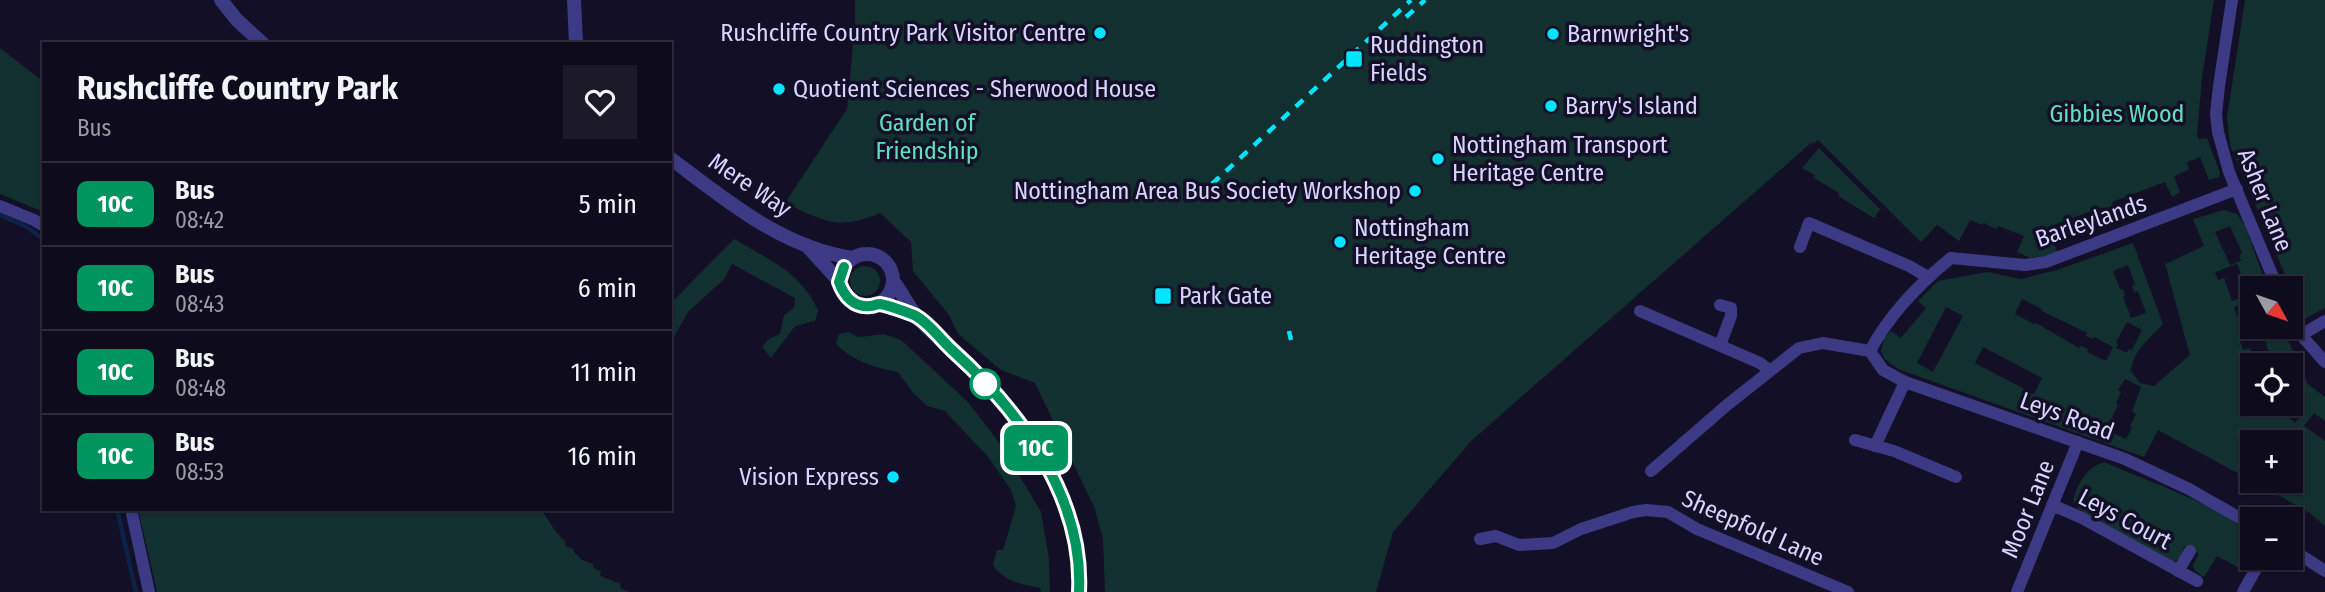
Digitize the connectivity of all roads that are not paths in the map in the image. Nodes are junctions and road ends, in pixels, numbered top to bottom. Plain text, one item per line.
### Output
1 (221, 0) edge
2 (574, 0) edge
3 (2232, 0) edge
4 (261, 42) edge
5 (576, 42) edge
6 (672, 160) edge
7 (2237, 189) junction
8 (0, 206) edge
9 (42, 225) edge
10 (807, 247) junction
11 (1800, 247) dead end
12 (852, 258) junction
13 (2273, 276) edge
14 (1928, 277) junction
15 (893, 281) junction
16 (839, 282) junction
17 (879, 304) junction
18 (1720, 305) dead end
19 (1640, 311) dead end
20 (916, 316) junction
21 (2325, 321) edge
22 (2303, 334) edge
23 (2303, 337) edge
24 (1720, 345) junction
25 (1870, 351) junction
26 (2325, 362) edge
27 (1769, 370) junction
28 (1905, 382) junction
29 (1855, 440) dead end
30 (2078, 442) junction
31 (1875, 446) junction
32 (1651, 471) dead end
33 (1956, 477) dead end
34 (2052, 505) junction
35 (131, 511) edge
36 (2240, 519) edge
37 (1480, 539) dead end
38 (2190, 551) dead end
39 (2303, 557) edge
40 (2255, 570) edge
41 (2178, 571) junction
42 (2325, 571) edge
43 (2197, 581) dead end
44 (149, 592) edge
45 (1079, 592) edge
46 (1848, 592) edge
47 (2017, 592) edge
48 (2243, 592) edge

1 - 4 street
2 - 5 street
3 - 7 street, Asher Lane
6 - 10 street, Mere Way
7 - 13 street, Asher Lane
7 - 14 street, Barleylands
8 - 9 street
10 - 12 street, Mere Way
10 - 16 street, Mere Way
11 - 14 street
12 - 15 street
12 - 16 street
14 - 25 street, Barleylands
15 - 17 street
15 - 20 street
16 - 17 street
17 - 20 street
18 - 24 street
19 - 24 street
20 - 45 street
21 - 22 street
23 - 26 street
24 - 27 street
25 - 27 street
25 - 28 street, Leys Road
27 - 32 street
28 - 30 street, Leys Road
28 - 31 street
29 - 31 street
30 - 34 street, Moor Lane
30 - 36 street, Leys Road
31 - 33 street
34 - 41 street, Leys Court
34 - 47 street, Moor Lane
35 - 44 street
37 - 46 street, Sheepfold Lane
38 - 41 street, Leys Court
39 - 42 street
40 - 48 street
41 - 43 street, Leys Court

